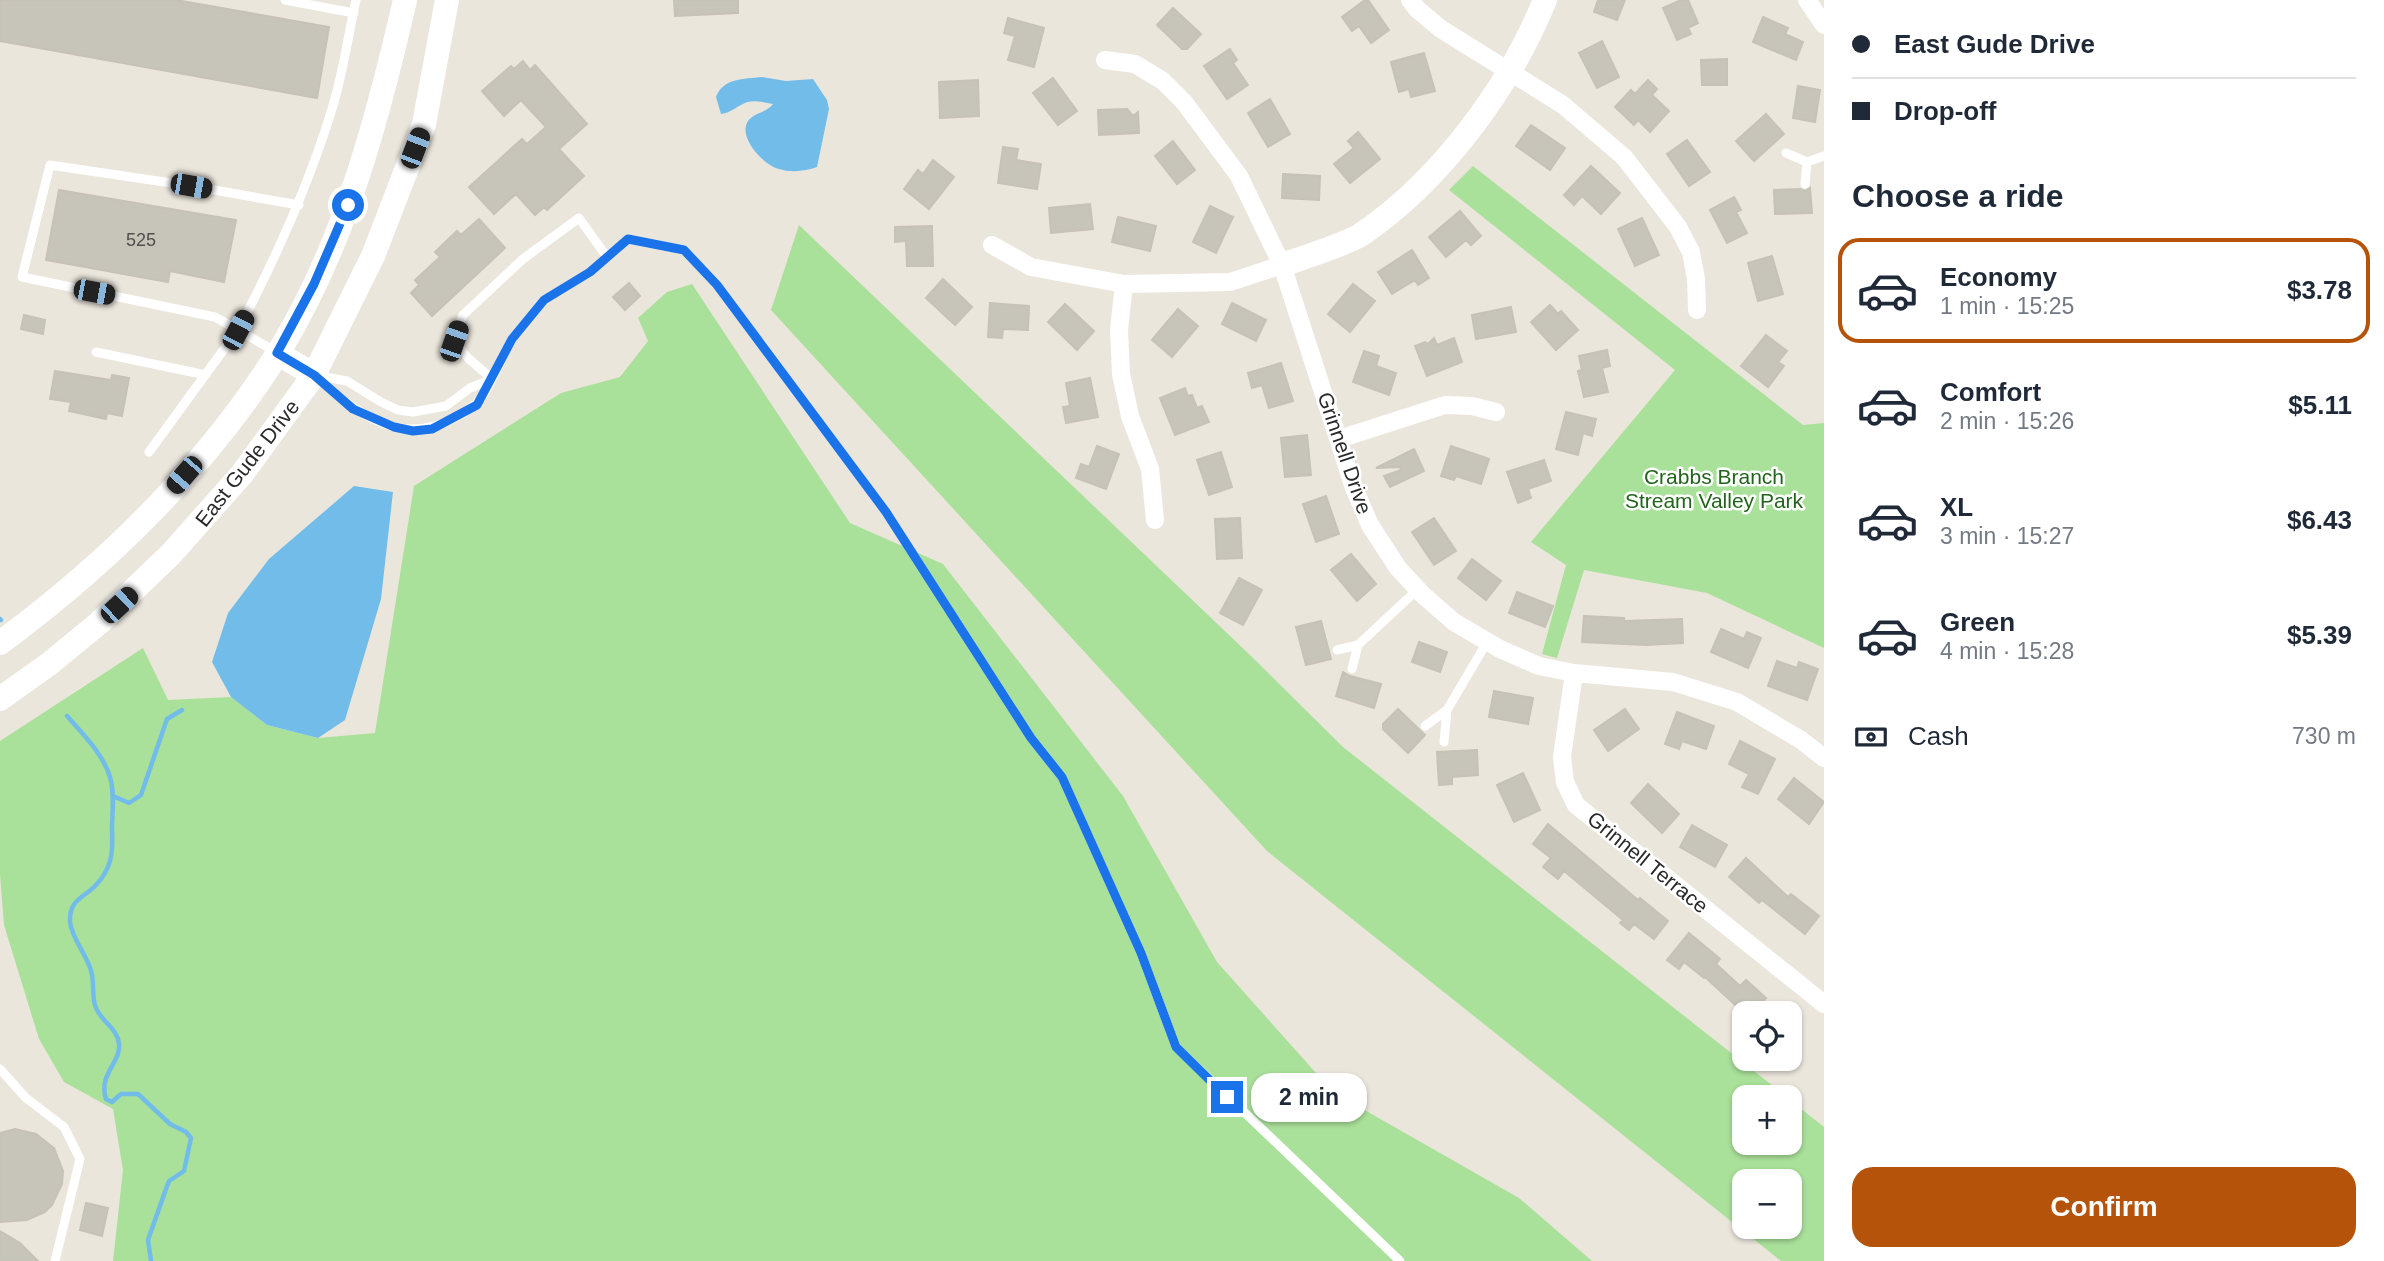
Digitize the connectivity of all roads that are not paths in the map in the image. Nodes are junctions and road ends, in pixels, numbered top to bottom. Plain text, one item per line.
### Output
1 (285, 0) edge
2 (356, 0) edge
3 (405, 0) edge
4 (447, 0) edge
5 (1410, 0) edge
6 (1545, 0) edge
7 (1807, 0) edge
8 (354, 13) junction
9 (1824, 25) edge
10 (1105, 60) dead end
11 (1510, 73) junction
12 (1786, 153) dead end
13 (1824, 156) edge
14 (1807, 162) junction
15 (1805, 184) dead end
16 (299, 205) junction
17 (992, 245) dead end
18 (607, 257) junction
19 (1282, 265) junction
20 (1124, 284) junction
21 (1697, 310) dead end
22 (238, 330) junction
23 (96, 352) dead end
24 (277, 353) junction
25 (206, 375) junction
26 (314, 375) junction
27 (492, 379) junction
28 (1496, 412) dead end
29 (1339, 439) junction
30 (149, 452) dead end
31 (1155, 520) dead end
32 (1418, 589) junction
33 (1487, 642) junction
34 (0, 643) edge
35 (1358, 645) junction
36 (1337, 650) dead end
37 (1352, 670) dead end
38 (1574, 673) junction
39 (0, 698) edge
40 (1447, 710) junction
41 (1425, 726) dead end
42 (1444, 742) dead end
43 (1824, 758) edge
44 (1824, 1004) edge
45 (0, 1069) edge
46 (55, 1261) edge
47 (1400, 1261) edge

1 - 8 lane
2 - 8 lane
3 - 24 main road, East Gude Drive
4 - 26 main road, East Gude Drive
5 - 11 street
6 - 11 main road
7 - 9 street
8 - 16 lane
10 - 19 street, Grinnell Drive
11 - 19 main road
11 - 21 street
12 - 14 lane
13 - 14 lane
14 - 15 lane
16 - 22 lane
16 - 22 lane
17 - 20 street
18 - 27 lane
18 - 27 lane
18 - 47 lane
19 - 20 street
19 - 29 street, Grinnell Drive
20 - 31 street
22 - 24 lane
22 - 25 lane
23 - 25 lane
24 - 26 main road
24 - 34 main road, East Gude Drive
25 - 30 lane
26 - 27 lane
26 - 27 lane
26 - 39 main road, East Gude Drive
28 - 29 street
29 - 32 street, Grinnell Drive
32 - 33 street, Grinnell Drive
32 - 35 lane
33 - 38 street, Grinnell Drive
33 - 40 lane
35 - 36 lane
35 - 37 lane
38 - 43 street, Grinnell Drive
38 - 44 street, Grinnell Terrace
40 - 41 lane
40 - 42 lane
45 - 46 lane

